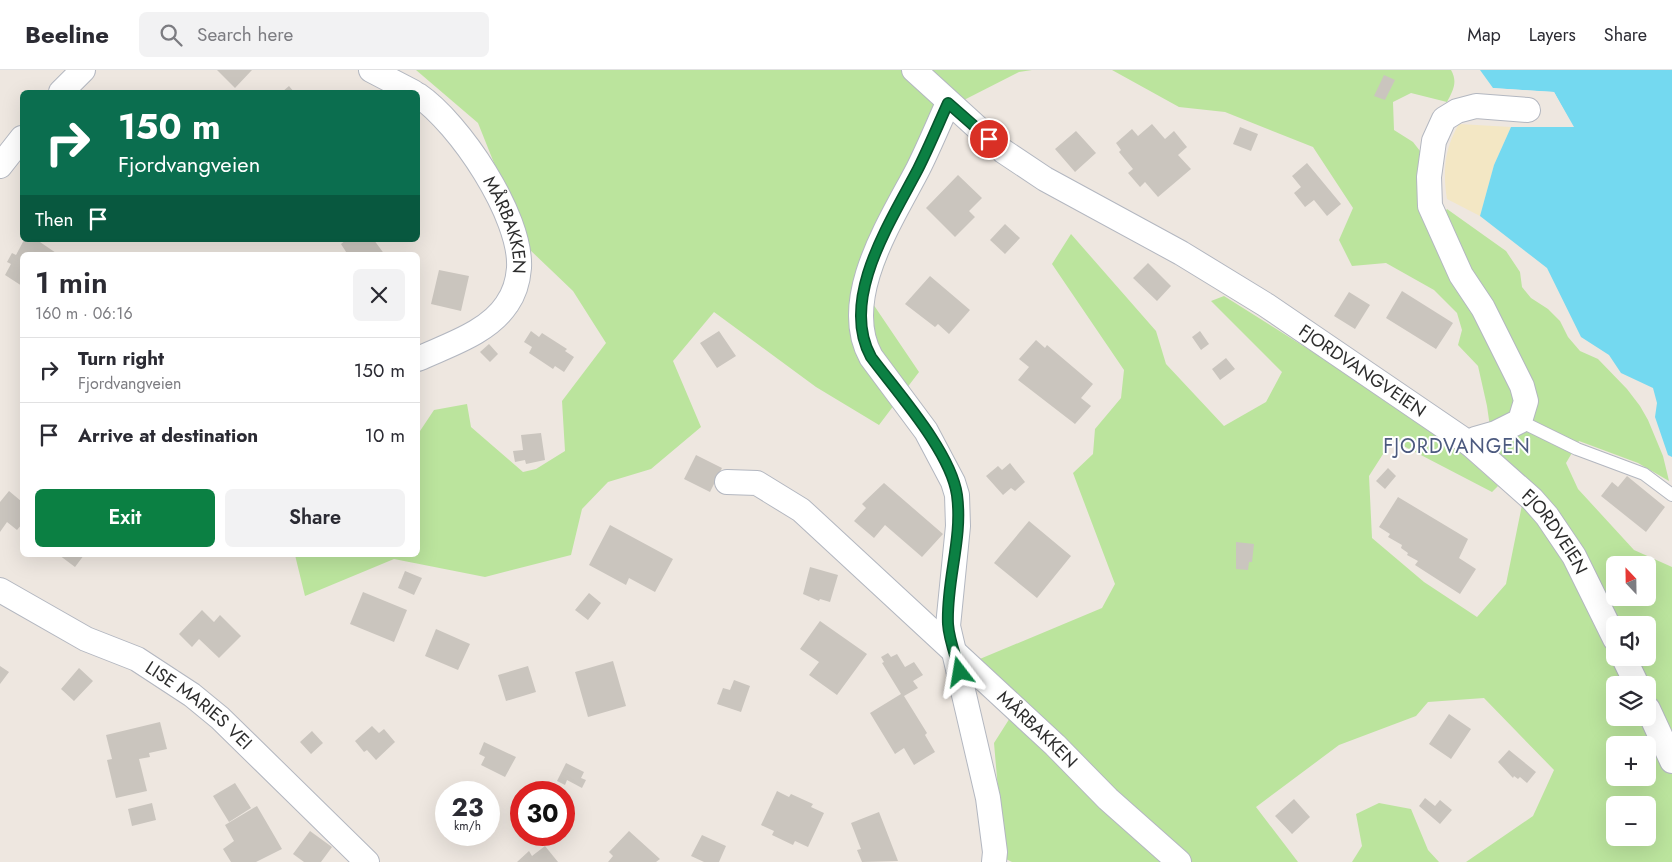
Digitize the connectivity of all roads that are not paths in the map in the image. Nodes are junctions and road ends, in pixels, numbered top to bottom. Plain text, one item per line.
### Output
1 (83, 70) edge
2 (371, 70) edge
3 (914, 70) edge
4 (64, 90) edge
5 (409, 90) edge
6 (420, 97) edge
7 (948, 103) junction
8 (1528, 110) dead end
9 (20, 141) edge
10 (0, 166) edge
11 (420, 358) edge
12 (1520, 422) junction
13 (1470, 444) junction
14 (727, 482) dead end
15 (1672, 495) edge
16 (0, 590) edge
17 (1606, 621) edge
18 (956, 654) junction
19 (1656, 726) edge
20 (1672, 762) edge
21 (368, 862) edge
22 (994, 862) edge
23 (1179, 862) edge

1 - 4 street
2 - 5 street
3 - 7 street, FJORDVANGVEIEN
6 - 11 street, MÅRBAKKEN
7 - 13 street, FJORDVANGVEIEN
7 - 18 street
8 - 12 street
9 - 10 street
12 - 13 street
12 - 15 lane
13 - 17 street, FJORDVEIEN
14 - 18 street, MÅRBAKKEN
16 - 21 street, LISE MARIES VEI
18 - 22 street
18 - 23 street, MÅRBAKKEN
19 - 20 street

